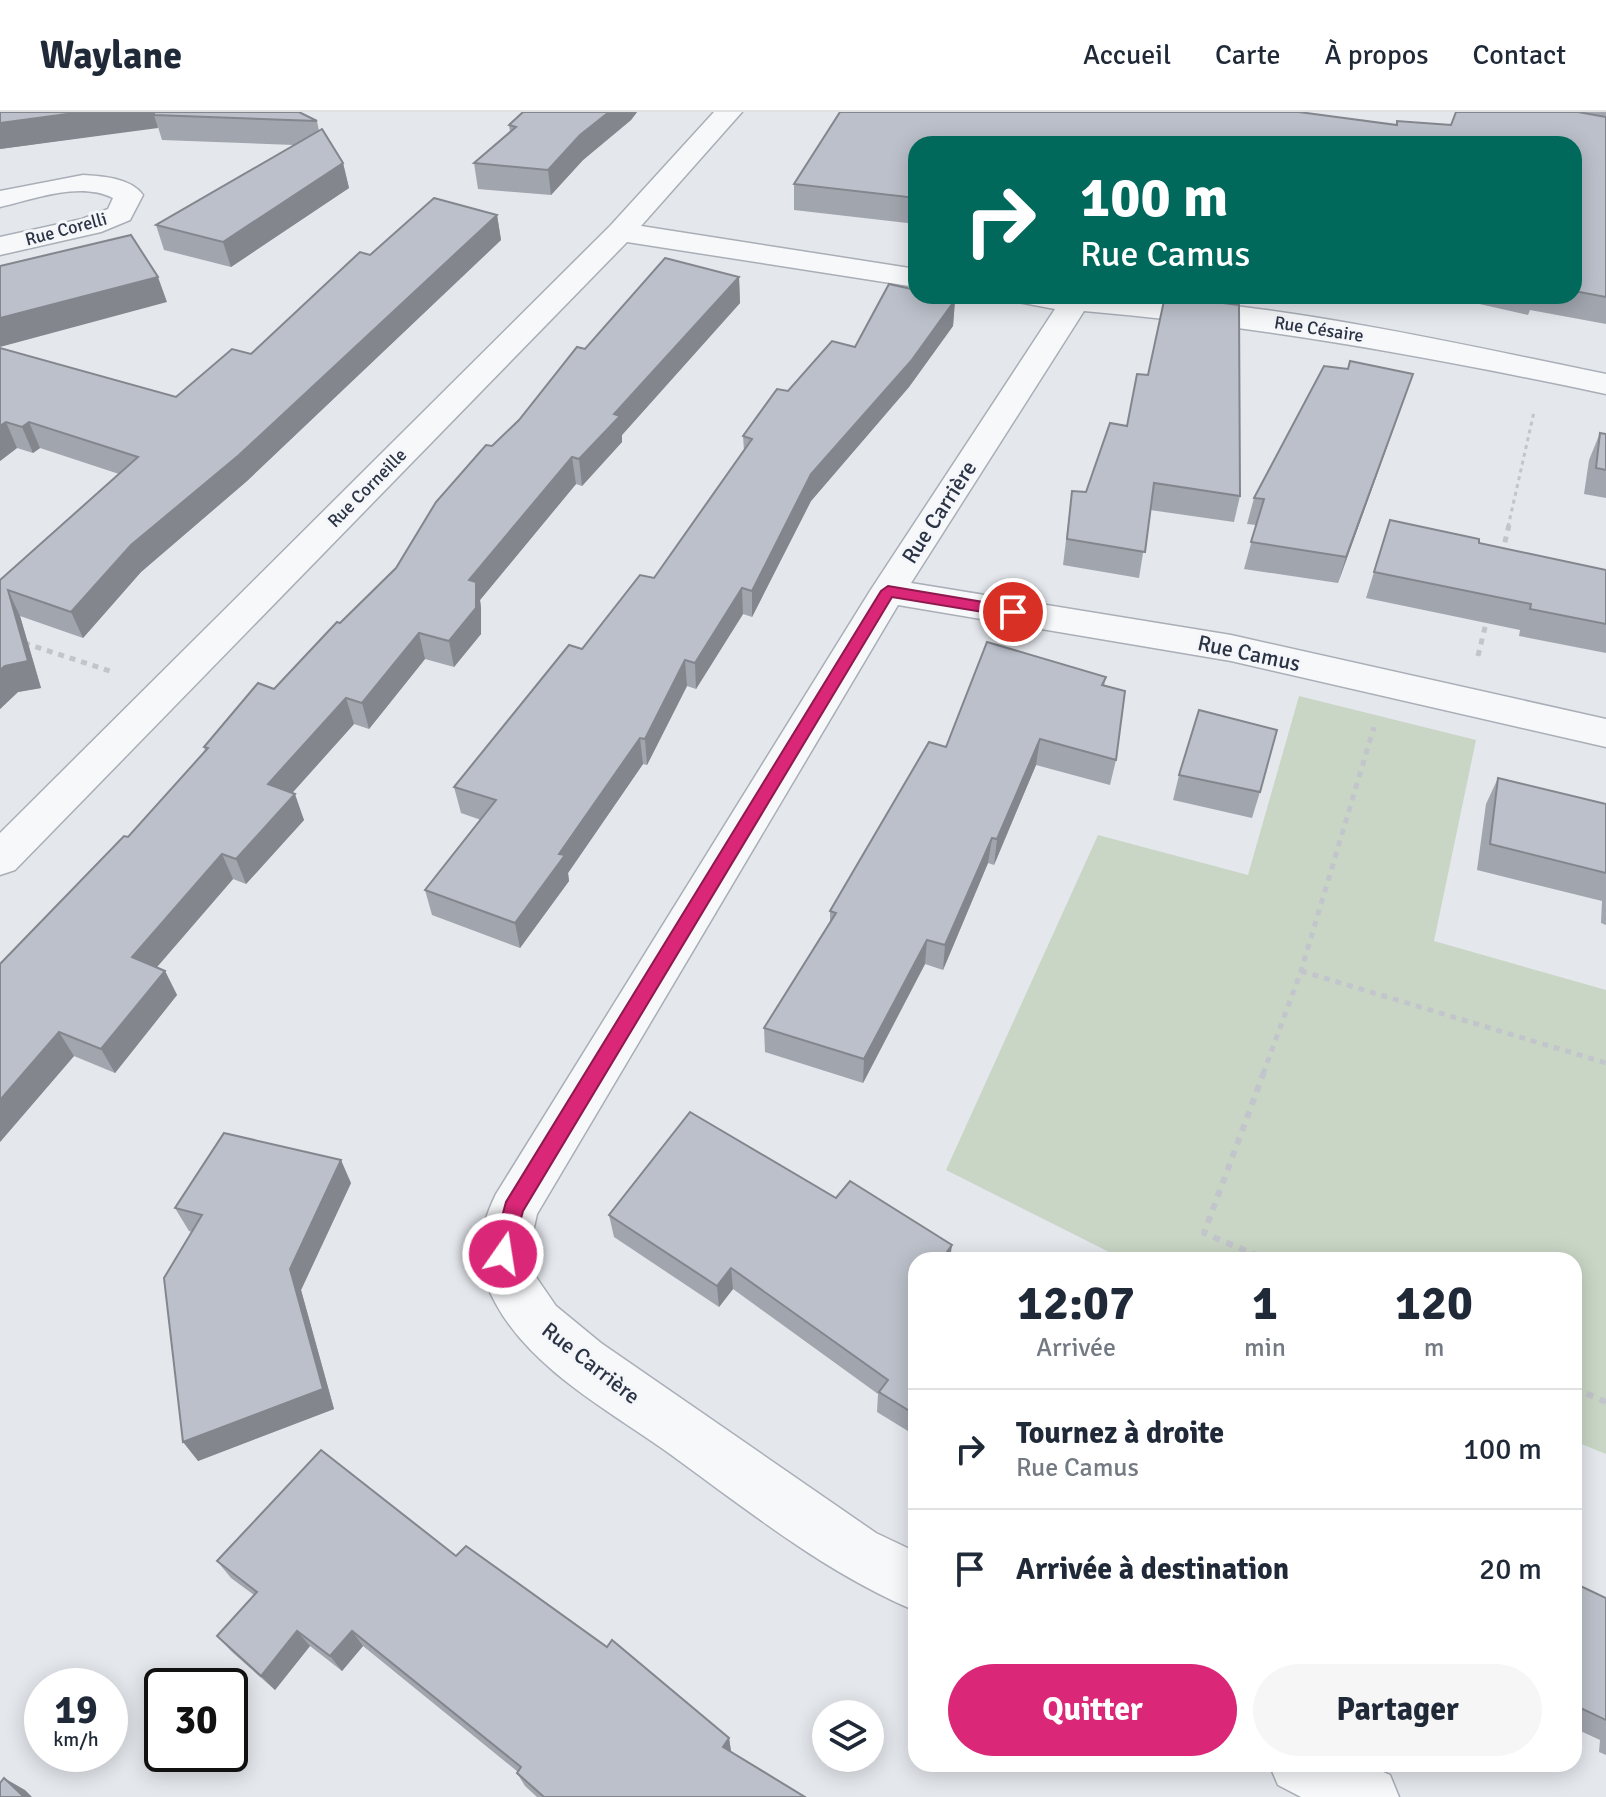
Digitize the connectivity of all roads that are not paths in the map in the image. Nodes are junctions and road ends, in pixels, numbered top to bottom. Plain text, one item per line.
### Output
1 (729, 112) edge
2 (0, 199) edge
3 (620, 232) junction
4 (0, 246) edge
5 (908, 277) edge
6 (1073, 304) edge
7 (1090, 304) edge
8 (1606, 384) edge
9 (888, 591) junction
10 (1606, 733) edge
11 (0, 859) edge
12 (908, 1578) edge
13 (1316, 1772) edge
14 (1368, 1797) edge

1 - 3 street, Rue Corneille
2 - 4 street, Rue Corelli
3 - 5 street
3 - 11 street, Rue Corneille
6 - 9 street, Rue Carrière
7 - 8 street, Rue Césaire
9 - 10 street, Rue Camus
9 - 12 street, Rue Carrière
13 - 14 street

